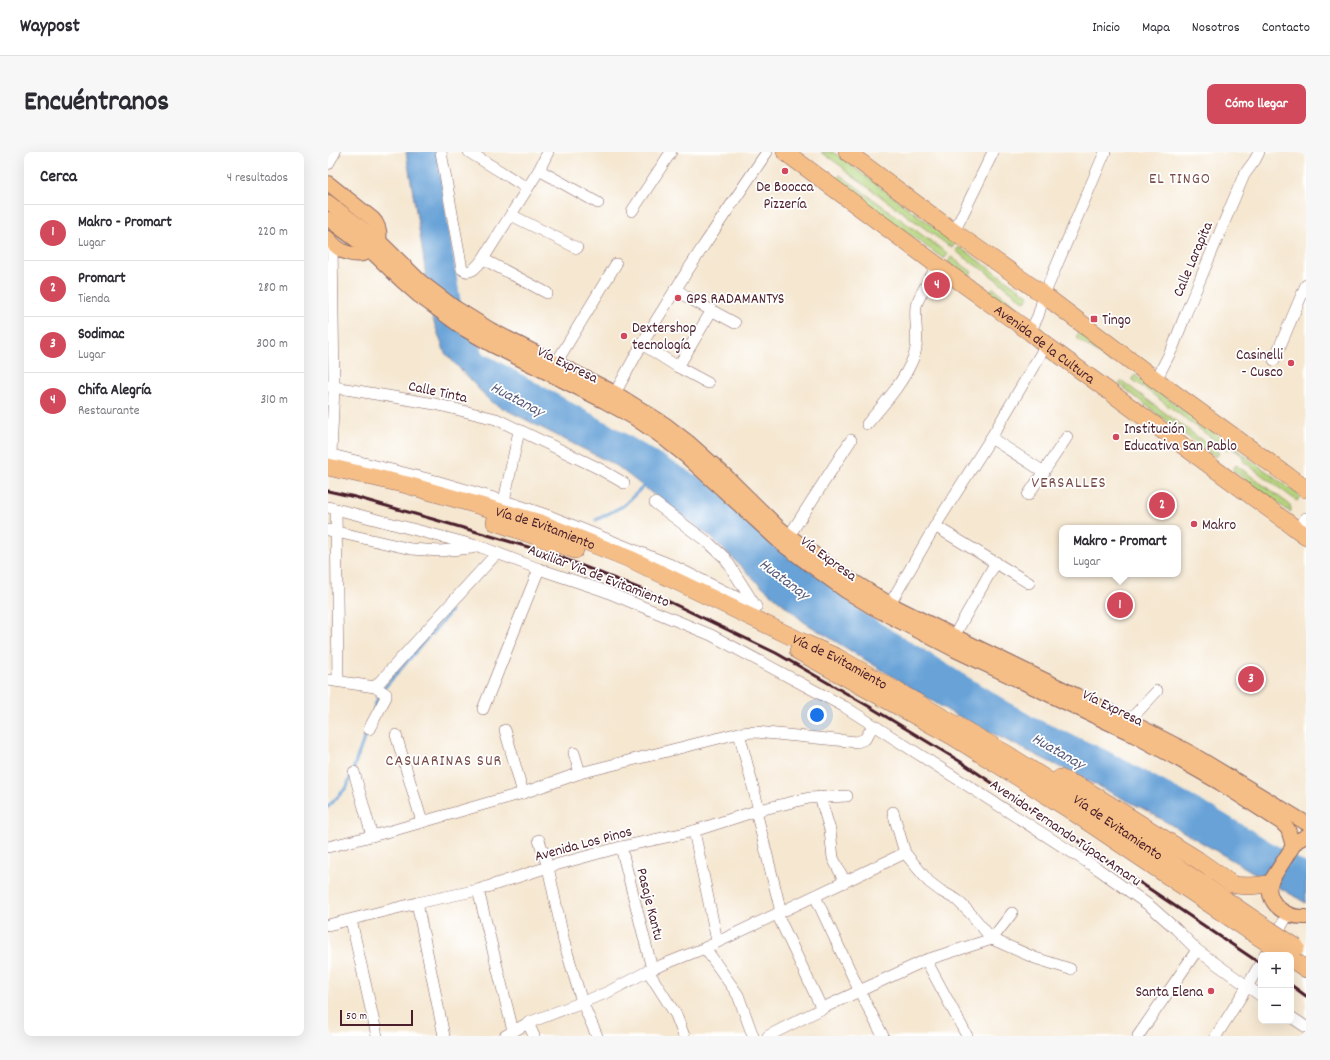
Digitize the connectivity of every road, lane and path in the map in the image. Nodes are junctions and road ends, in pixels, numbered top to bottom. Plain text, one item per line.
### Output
1 (335, 152) edge
2 (441, 152) edge
3 (470, 152) edge
4 (548, 152) edge
5 (671, 152) edge
6 (767, 152) edge
7 (785, 152) edge
8 (847, 152) edge
9 (993, 152) edge
10 (1105, 152) edge
11 (1259, 152) edge
12 (328, 164) edge
13 (539, 170) junction
14 (328, 183) edge
15 (527, 188) junction
16 (328, 202) edge
17 (598, 203) dead end
18 (632, 212) dead end
19 (511, 215) junction
20 (328, 218) edge
21 (954, 232) junction
22 (330, 240) edge
23 (375, 246) junction
24 (577, 248) dead end
25 (483, 259) junction
26 (616, 264) dead end
27 (937, 266) junction
28 (1306, 286) edge
29 (675, 289) junction
30 (547, 293) dead end
31 (1044, 295) junction
32 (712, 310) junction
33 (735, 323) dead end
34 (1030, 332) junction
35 (642, 344) junction
36 (1046, 345) junction
37 (1274, 360) dead end
38 (556, 363) junction
39 (678, 367) junction
40 (1156, 380) junction
41 (708, 383) dead end
42 (331, 386) edge
43 (615, 393) junction
44 (868, 424) dead end
45 (519, 431) junction
46 (1068, 436) dead end
47 (991, 438) junction
48 (851, 440) dead end
49 (329, 458) edge
50 (1044, 472) junction
51 (328, 479) edge
52 (624, 483) dead end
53 (1306, 489) edge
54 (1028, 495) dead end
55 (504, 501) junction
56 (654, 503) dead end
57 (332, 508) edge
58 (935, 526) junction
59 (1303, 527) edge
60 (332, 531) edge
61 (789, 536) junction
62 (481, 547) junction
63 (497, 553) junction
64 (996, 562) junction
65 (539, 569) junction
66 (666, 570) junction
67 (1030, 583) dead end
68 (890, 604) junction
69 (756, 607) junction
70 (772, 627) junction
71 (954, 636) junction
72 (333, 680) edge
73 (380, 690) junction
74 (1157, 691) dead end
75 (845, 707) joint
76 (483, 709) dead end
77 (1129, 721) junction
78 (873, 726) junction
79 (369, 729) dead end
80 (505, 730) dead end
81 (739, 733) junction
82 (396, 735) dead end
83 (574, 753) dead end
84 (1007, 754) junction
85 (354, 772) dead end
86 (580, 773) junction
87 (523, 793) junction
88 (847, 796) dead end
89 (820, 797) junction
90 (758, 811) junction
91 (893, 812) dead end
92 (422, 822) junction
93 (1306, 823) edge
94 (694, 831) junction
95 (372, 836) junction
96 (1306, 836) edge
97 (539, 840) dead end
98 (328, 847) edge
99 (621, 847) junction
100 (1292, 848) junction
101 (905, 853) junction
102 (548, 867) junction
103 (845, 882) junction
104 (1269, 883) junction
105 (478, 890) junction
106 (815, 896) junction
107 (417, 903) junction
108 (779, 913) junction
109 (1012, 913) dead end
110 (1288, 914) junction
111 (1306, 917) edge
112 (351, 920) junction
113 (328, 925) edge
114 (1251, 925) junction
115 (992, 938) junction
116 (717, 941) junction
117 (705, 948) junction
118 (1196, 950) junction
119 (1267, 952) edge
120 (1295, 954) edge
121 (926, 960) junction
122 (1258, 967) edge
123 (1070, 969) dead end
124 (1306, 969) edge
125 (650, 970) junction
126 (1247, 987) junction
127 (860, 992) junction
128 (1258, 994) edge
129 (582, 1002) junction
130 (822, 1009) junction
131 (1294, 1019) edge
132 (528, 1023) junction
133 (1306, 1027) edge
134 (509, 1034) edge
135 (377, 1036) edge
136 (444, 1036) edge
137 (534, 1036) edge
138 (597, 1036) edge
139 (684, 1036) edge
140 (753, 1036) edge
141 (768, 1036) edge
142 (883, 1036) edge
143 (967, 1036) edge
144 (1138, 1036) edge
145 (1216, 1036) edge

1 - 12 street
2 - 25 street
3 - 15 street
4 - 13 street
5 - 18 street
6 - 29 street
7 - 27 highway, Avenida de la Cultura
8 - 21 highway
9 - 21 street
10 - 31 street
11 - 40 street, Calle Larapita
13 - 15 street
13 - 17 street
14 - 23 main road
15 - 19 street
16 - 23 main road, Vía Expresa
19 - 24 street
19 - 25 street
20 - 23 main road, Vía Expresa
21 - 31 highway
22 - 23 main road
22 - 42 street
23 - 38 main road, Vía Expresa
23 - 100 main road, Vía Expresa
25 - 30 street
26 - 38 street
27 - 34 highway, Avenida de la Cultura
27 - 44 street
28 - 37 street
29 - 32 street
29 - 35 street
31 - 34 street
31 - 40 highway
32 - 33 street
32 - 39 street
34 - 36 highway, Avenida de la Cultura
35 - 39 street
35 - 43 street
36 - 47 street
36 - 59 highway, Avenida de la Cultura
38 - 43 main road, Vía Expresa
39 - 41 street
40 - 53 highway
42 - 45 street, Calle Tinta
42 - 49 street
43 - 61 main road, Vía Expresa
45 - 52 street, Calle Tinta
45 - 55 street
46 - 50 street
47 - 50 street
47 - 58 street
48 - 61 street
49 - 55 street
49 - 66 highway, Vía de Evitamiento
50 - 54 street
51 - 114 highway, Vía de Evitamiento
55 - 66 street
56 - 69 street
57 - 60 street
57 - 62 street, Auxiliar Via de Evitamiento
58 - 64 street
58 - 68 street
60 - 62 street
60 - 72 street
61 - 68 main road, Vía Expresa
62 - 63 street, Auxiliar Via de Evitamiento
63 - 65 street, Auxiliar Via de Evitamiento
63 - 73 street
64 - 67 street
64 - 71 street
65 - 75 street, Auxiliar Via de Evitamiento
65 - 76 street
66 - 69 street
66 - 70 highway, Vía de Evitamiento
68 - 71 main road, Vía Expresa
69 - 70 street
70 - 84 highway, Vía de Evitamiento
71 - 77 main road, Vía Expresa
72 - 73 street
73 - 79 street
74 - 77 street
75 - 78 street, Avenida Fernando Túpac Amaru
77 - 93 main road, Vía Expresa
78 - 81 street
78 - 118 street, Avenida Fernando Túpac Amaru
80 - 87 street
81 - 86 street
81 - 90 street
82 - 92 street
83 - 86 street
84 - 104 highway
84 - 114 highway, Vía de Evitamiento
85 - 95 street
86 - 87 street
87 - 92 street
88 - 89 street, Avenida Los Pinos
89 - 90 street, Avenida Los Pinos
89 - 103 street
90 - 94 street, Avenida Los Pinos
90 - 108 street
91 - 101 street
92 - 95 street
94 - 99 street, Avenida Los Pinos
94 - 116 street
95 - 98 street
96 - 100 main road
97 - 102 street
99 - 102 street, Avenida Los Pinos
99 - 125 street, Pasaje Kantu
100 - 104 main road
101 - 103 street
101 - 115 street
102 - 105 street, Avenida Los Pinos
102 - 129 street
103 - 106 street
104 - 110 main road
105 - 107 street, Avenida Los Pinos
105 - 134 street
106 - 108 street
106 - 127 street
107 - 112 street, Avenida Los Pinos
107 - 136 street
108 - 116 street
108 - 130 street
109 - 115 street
110 - 111 main road
110 - 119 street
112 - 113 street, Avenida Los Pinos
112 - 135 street
114 - 120 highway, Vía de Evitamiento, bridge
115 - 121 street
115 - 123 street
116 - 117 street
117 - 125 street
117 - 140 street
118 - 126 street, Avenida Fernando Túpac Amaru
118 - 144 street
120 - 124 highway, Vía de Evitamiento
121 - 127 street
121 - 143 street
122 - 126 street
125 - 129 street
125 - 139 street, Pasaje Kantu
126 - 128 street, Avenida Fernando Túpac Amaru
126 - 145 street
127 - 130 street
127 - 142 street
129 - 132 street
129 - 138 street
130 - 141 street
131 - 133 street
132 - 134 street
132 - 137 street

